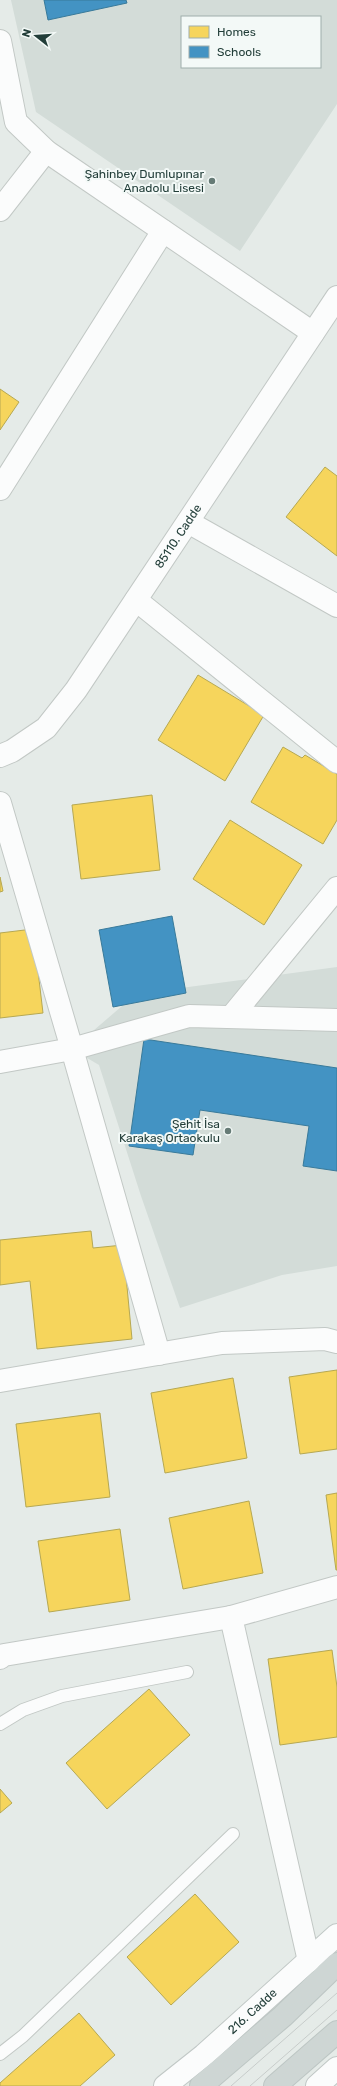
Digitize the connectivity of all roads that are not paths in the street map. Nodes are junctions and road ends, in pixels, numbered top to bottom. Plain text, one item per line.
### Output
1 (0, 41) edge
2 (5, 88) edge
3 (46, 151) junction
4 (0, 210) edge
5 (163, 231) junction
6 (337, 297) edge
7 (313, 333) junction
8 (0, 489) edge
9 (188, 522) junction
10 (136, 600) junction
11 (337, 606) edge
12 (0, 756) edge
13 (337, 762) edge
14 (0, 803) edge
15 (337, 888) edge
16 (231, 1017) junction
17 (337, 1020) edge
18 (72, 1049) junction
19 (0, 1062) edge
20 (337, 1342) edge
21 (159, 1354) junction
22 (0, 1381) edge
23 (337, 1587) edge
24 (231, 1617) junction
25 (1, 1653) edge
26 (187, 1672) dead end
27 (0, 1724) edge
28 (233, 1834) dead end
29 (337, 1935) edge
30 (309, 1961) junction
31 (337, 1964) edge
32 (337, 2032) edge
33 (0, 2054) edge
34 (337, 2068) edge
35 (165, 2086) edge
36 (201, 2086) edge
37 (276, 2086) edge
38 (317, 2086) edge

1 - 2 street
2 - 3 street
3 - 4 street
3 - 5 street
5 - 7 street
5 - 8 street
6 - 7 street, 85110. Cadde
7 - 9 street, 85110. Cadde
9 - 10 street, 85110. Cadde
9 - 11 street
10 - 12 street, 85110. Cadde
10 - 13 street
14 - 18 street
15 - 16 street
16 - 17 street
16 - 18 street
18 - 19 street
18 - 21 street
20 - 21 street
21 - 22 street
23 - 24 street
24 - 25 street
24 - 30 street
26 - 27 lane
28 - 33 lane
29 - 30 street, 216. Cadde
30 - 35 street, 216. Cadde
31 - 36 main road
32 - 37 main road
34 - 38 street

